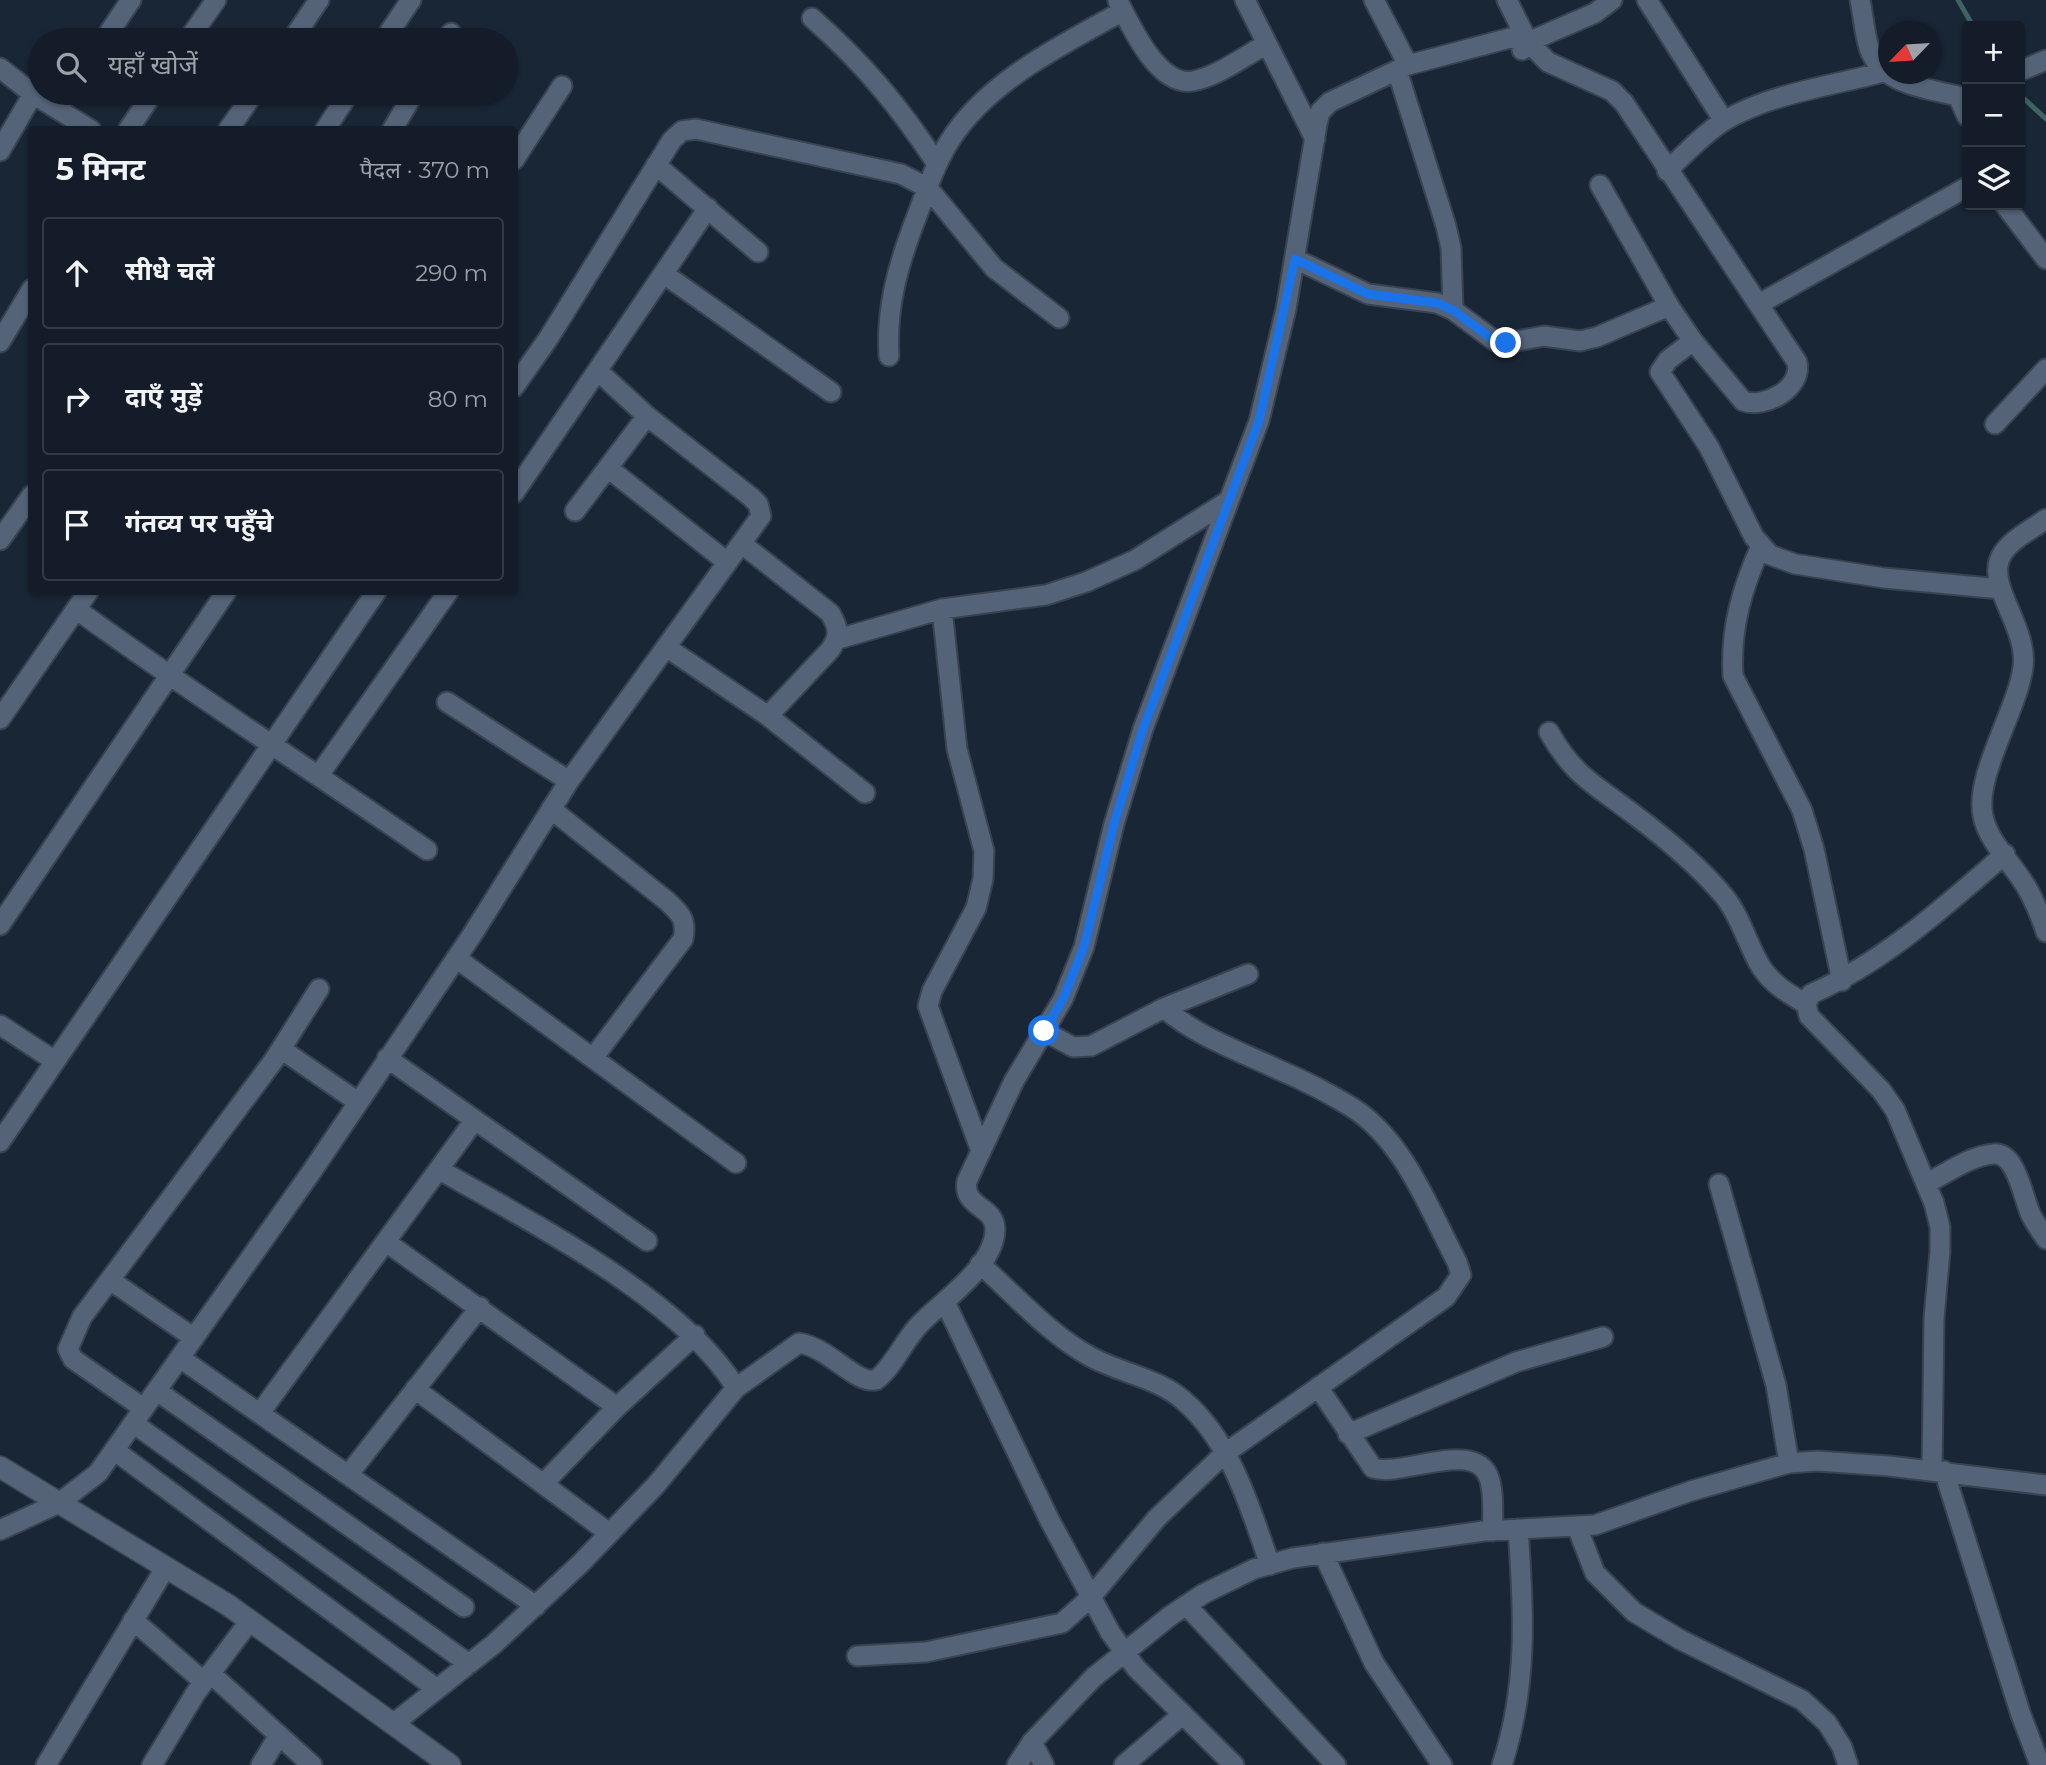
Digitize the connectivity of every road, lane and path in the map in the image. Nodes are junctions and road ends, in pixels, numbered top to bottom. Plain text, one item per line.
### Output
1 (131, 0) edge
2 (216, 0) edge
3 (318, 0) edge
4 (411, 0) edge
5 (1245, 0) edge
6 (1374, 0) edge
7 (1507, 0) edge
8 (1612, 0) edge
9 (1647, 0) edge
10 (1860, 0) edge
11 (1120, 5) edge
12 (812, 18) dead end
13 (112, 28) edge
14 (196, 28) edge
15 (300, 28) edge
16 (392, 28) edge
17 (1267, 44) junction
18 (1523, 47) junction
19 (2046, 60) edge
20 (1878, 63) edge
21 (1402, 67) junction
22 (0, 68) edge
23 (2025, 69) edge
24 (1878, 73) edge
25 (1913, 84) edge
26 (562, 86) dead end
27 (28, 90) edge
28 (1962, 95) edge
29 (28, 103) edge
30 (67, 105) edge
31 (145, 105) edge
32 (246, 105) edge
33 (341, 105) edge
34 (407, 105) edge
35 (1724, 121) junction
36 (88, 126) edge
37 (131, 126) edge
38 (231, 126) edge
39 (328, 126) edge
40 (394, 126) edge
41 (1315, 139) junction
42 (0, 151) edge
43 (518, 154) edge
44 (656, 164) junction
45 (937, 164) junction
46 (1667, 171) junction
47 (1600, 185) dead end
48 (928, 188) junction
49 (1962, 190) edge
50 (708, 208) junction
51 (2010, 210) edge
52 (758, 252) dead end
53 (1295, 259) junction
54 (2046, 259) edge
55 (664, 274) junction
56 (28, 296) edge
57 (1759, 304) junction
58 (1669, 306) junction
59 (1453, 310) junction
60 (1059, 318) dead end
61 (1693, 341) junction
62 (0, 342) edge
63 (889, 356) dead end
64 (2046, 369) edge
65 (599, 372) junction
66 (518, 381) edge
67 (831, 391) dead end
68 (647, 416) junction
69 (1995, 424) dead end
70 (608, 468) junction
71 (518, 488) edge
72 (28, 501) edge
73 (1228, 501) junction
74 (575, 511) dead end
75 (2046, 519) edge
76 (0, 540) edge
77 (742, 544) junction
78 (1761, 546) junction
79 (727, 562) junction
80 (2001, 589) junction
81 (86, 595) edge
82 (224, 595) edge
83 (374, 595) edge
84 (446, 595) edge
85 (76, 608) junction
86 (942, 609) junction
87 (838, 639) junction
88 (666, 646) junction
89 (167, 675) junction
90 (447, 702) dead end
91 (768, 716) junction
92 (0, 719) edge
93 (1549, 732) dead end
94 (273, 745) junction
95 (319, 775) junction
96 (569, 781) junction
97 (865, 793) dead end
98 (551, 809) junction
99 (427, 850) dead end
100 (2005, 854) junction
101 (0, 925) edge
102 (2046, 932) edge
103 (456, 958) junction
104 (1248, 974) dead end
105 (1842, 981) junction
106 (319, 989) dead end
107 (1806, 1004) junction
108 (1164, 1008) junction
109 (0, 1025) edge
110 (1044, 1031) junction
111 (281, 1049) junction
112 (387, 1058) junction
113 (593, 1058) junction
114 (55, 1061) junction
115 (358, 1101) junction
116 (474, 1121) junction
117 (0, 1142) edge
118 (981, 1151) junction
119 (736, 1163) dead end
120 (440, 1170) junction
121 (1927, 1183) junction
122 (1719, 1184) dead end
123 (2046, 1239) edge
124 (647, 1241) dead end
125 (386, 1242) junction
126 (980, 1264) junction
127 (110, 1280) junction
128 (945, 1302) junction
129 (480, 1307) junction
130 (695, 1335) junction
131 (1602, 1337) dead end
132 (194, 1338) junction
133 (180, 1358) junction
134 (1318, 1387) junction
135 (736, 1388) junction
136 (415, 1389) junction
137 (157, 1391) junction
138 (617, 1407) junction
139 (260, 1413) junction
140 (138, 1416) junction
141 (1348, 1434) junction
142 (114, 1450) junction
143 (1224, 1454) junction
144 (1789, 1463) junction
145 (0, 1467) edge
146 (1938, 1471) junction
147 (348, 1475) junction
148 (543, 1484) junction
149 (2046, 1485) edge
150 (59, 1503) junction
151 (1577, 1527) junction
152 (1518, 1529) junction
153 (0, 1530) edge
154 (1493, 1531) junction
155 (609, 1533) junction
156 (1324, 1553) junction
157 (1270, 1564) junction
158 (166, 1567) junction
159 (1090, 1598) junction
160 (1186, 1605) junction
161 (536, 1606) junction
162 (464, 1607) dead end
163 (133, 1620) junction
164 (249, 1622) junction
165 (1124, 1653) junction
166 (857, 1656) dead end
167 (469, 1664) junction
168 (207, 1678) junction
169 (438, 1689) junction
170 (1183, 1714) junction
171 (393, 1724) junction
172 (2037, 1733) edge
173 (279, 1735) junction
174 (1032, 1742) junction
175 (46, 1765) edge
176 (152, 1765) edge
177 (261, 1765) edge
178 (312, 1765) edge
179 (450, 1765) edge
180 (1017, 1765) edge
181 (1044, 1765) edge
182 (1124, 1765) edge
183 (1234, 1765) edge
184 (1336, 1765) edge
185 (1442, 1765) edge
186 (1502, 1765) edge
187 (1848, 1765) edge
188 (2040, 1765) edge

1 - 13 street
2 - 14 street
3 - 15 street
4 - 16 street
5 - 17 street
6 - 21 street
7 - 18 street
8 - 18 street
9 - 35 street
10 - 20 street
11 - 17 street
11 - 45 street
12 - 45 street
17 - 41 street
18 - 21 street
18 - 46 street
19 - 23 street
21 - 41 street
21 - 59 street
22 - 27 street
24 - 35 street
25 - 28 street
26 - 43 street
29 - 42 street
30 - 36 street
31 - 37 street
32 - 38 street
33 - 39 street
34 - 40 street
35 - 46 street
41 - 53 street
44 - 48 street
44 - 50 street
44 - 66 street
45 - 48 street
46 - 57 street
47 - 58 street
48 - 60 street
48 - 63 street
49 - 57 street
50 - 52 street
50 - 55 street
51 - 54 street
53 - 59 street
53 - 73 street
55 - 65 street
55 - 67 street
56 - 62 street
57 - 61 street
58 - 59 street
58 - 61 street
61 - 78 street
64 - 69 street
65 - 68 street
65 - 71 street
68 - 70 street
68 - 77 street
70 - 74 street
70 - 79 street
72 - 76 street
73 - 86 street
73 - 110 street
75 - 80 street
77 - 79 street
77 - 87 street
78 - 80 street
78 - 105 street
79 - 88 street
80 - 100 street
81 - 85 street
82 - 89 street
83 - 94 street
84 - 95 street
85 - 89 street
85 - 92 street
86 - 87 street
86 - 118 street
87 - 91 street
88 - 91 street
88 - 96 street
89 - 94 street
89 - 101 street
90 - 96 street
91 - 97 street
93 - 107 street
94 - 95 street
94 - 114 street
95 - 99 street
96 - 98 street
98 - 103 street
98 - 113 street
100 - 102 street
100 - 105 street
103 - 112 street
103 - 113 street
104 - 108 street
105 - 107 street
106 - 111 street
107 - 121 street
108 - 110 street
108 - 134 street
109 - 114 street
110 - 118 street
111 - 115 street
111 - 127 street
112 - 115 street
112 - 116 street
113 - 119 street
114 - 117 street
115 - 132 street
116 - 120 street
116 - 124 street
118 - 126 street
120 - 125 street
120 - 130 street
121 - 123 street
121 - 146 street
122 - 144 street
125 - 129 street
125 - 139 street
126 - 128 street
126 - 143 street
127 - 132 street
127 - 140 street
128 - 135 street
128 - 159 street
129 - 136 street
129 - 138 street
130 - 135 street
130 - 138 street
131 - 141 street
132 - 133 street
133 - 137 street
133 - 139 street
134 - 141 street
134 - 143 street
135 - 155 street
136 - 147 street
136 - 148 street
137 - 140 street
137 - 162 street
138 - 148 street
139 - 147 street
140 - 142 street
140 - 167 street
141 - 154 street
142 - 150 street
142 - 169 street
143 - 157 street
143 - 159 street
144 - 146 street
144 - 151 street
145 - 150 street
146 - 149 street
146 - 172 street
147 - 161 street
148 - 155 street
150 - 153 street
150 - 158 street
151 - 152 street
151 - 187 street
152 - 154 street
152 - 186 street
154 - 156 street
155 - 161 street
156 - 157 street
156 - 185 street
157 - 160 street
158 - 163 street
158 - 164 street
159 - 165 street
159 - 166 street
160 - 165 street
160 - 184 street
161 - 167 street
163 - 168 street
163 - 175 street
164 - 168 street
164 - 171 street
165 - 170 street
165 - 174 street
167 - 169 street
168 - 173 street
168 - 176 street
169 - 171 street
170 - 182 street
170 - 183 street
171 - 179 street
172 - 188 street
173 - 177 street
173 - 178 street
174 - 180 street
174 - 181 street

